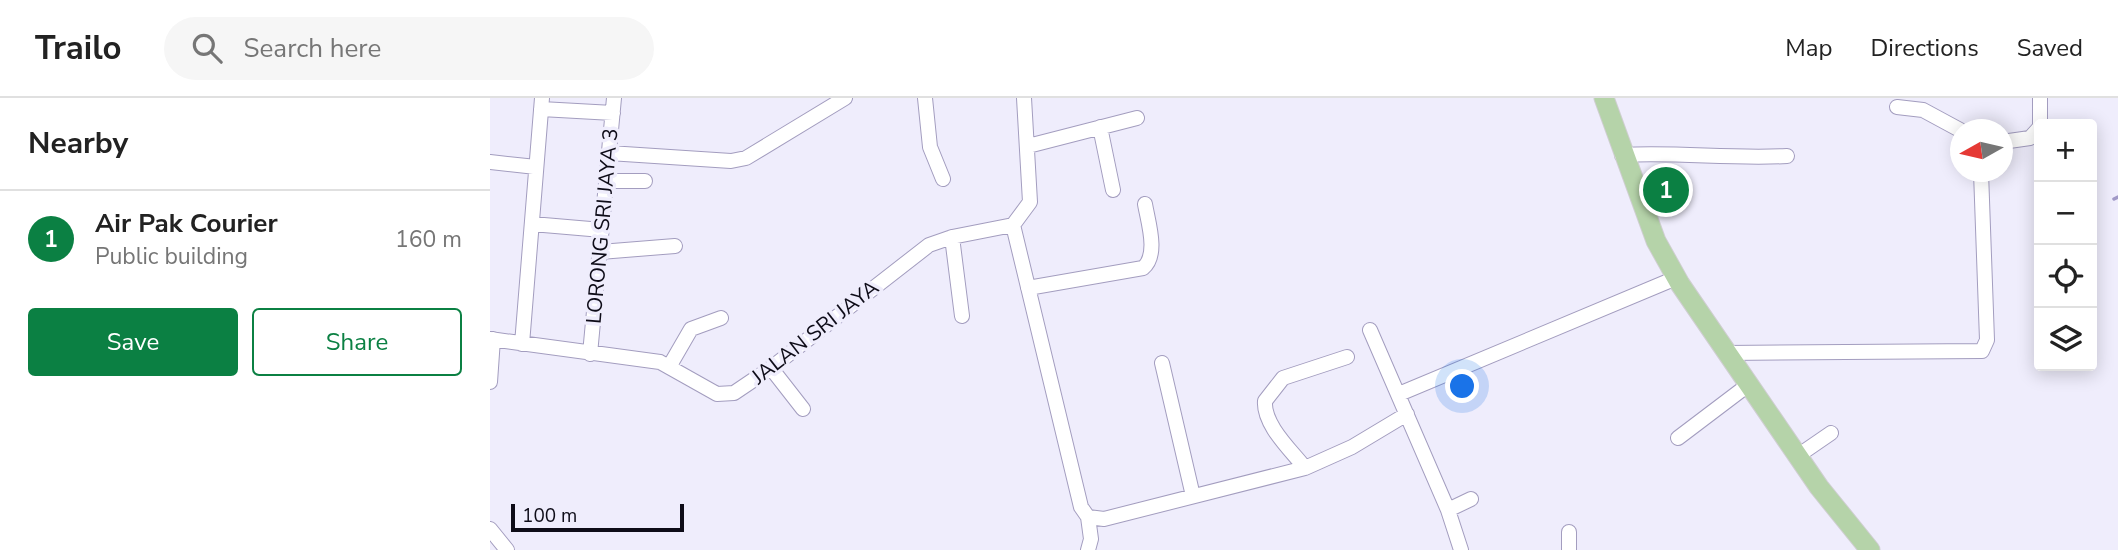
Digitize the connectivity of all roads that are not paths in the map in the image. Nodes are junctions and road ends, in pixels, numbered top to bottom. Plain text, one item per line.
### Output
1 (614, 98) edge
2 (845, 98) edge
3 (925, 98) edge
4 (1024, 98) edge
5 (1604, 98) edge
6 (2040, 98) edge
7 (541, 104) edge
8 (1897, 107) dead end
9 (613, 113) junction
10 (1137, 118) dead end
11 (2040, 119) edge
12 (1950, 124) edge
13 (1100, 127) junction
14 (2034, 133) edge
15 (2013, 141) edge
16 (1028, 146) junction
17 (609, 153) junction
18 (1622, 155) junction
19 (1787, 156) dead end
20 (490, 162) edge
21 (537, 167) junction
22 (943, 179) dead end
23 (606, 181) junction
24 (645, 181) dead end
25 (1981, 182) edge
26 (1113, 190) dead end
27 (1145, 204) dead end
28 (532, 224) junction
29 (1013, 226) junction
30 (602, 230) junction
31 (952, 237) junction
32 (675, 246) dead end
33 (600, 252) junction
34 (1028, 288) junction
35 (1682, 288) junction
36 (962, 316) dead end
37 (721, 318) dead end
38 (1370, 330) dead end
39 (491, 339) edge
40 (523, 344) junction
41 (1726, 353) junction
42 (590, 354) junction
43 (1347, 357) dead end
44 (1162, 363) dead end
45 (670, 367) junction
46 (771, 368) junction
47 (490, 382) edge
48 (1748, 385) junction
49 (1399, 394) junction
50 (803, 409) dead end
51 (1407, 414) junction
52 (1831, 433) dead end
53 (1678, 438) dead end
54 (1799, 456) junction
55 (1305, 468) junction
56 (1193, 496) junction
57 (1471, 499) dead end
58 (1448, 510) junction
59 (490, 529) edge
60 (1569, 532) dead end
61 (1088, 533) edge
62 (507, 550) edge
63 (1461, 550) edge
64 (1569, 550) edge
65 (1870, 550) edge

1 - 9 street, LORONG SRI JAYA 3
2 - 17 street
3 - 22 street
4 - 16 street
5 - 18 main road
6 - 11 street
7 - 9 street
7 - 21 street
8 - 12 street
9 - 17 street, LORONG SRI JAYA 3
10 - 13 street
13 - 16 street
13 - 26 street
14 - 15 street
16 - 29 street
17 - 23 street, LORONG SRI JAYA 3
18 - 19 street
18 - 35 main road
20 - 21 street
21 - 28 street
23 - 24 street
23 - 30 street, LORONG SRI JAYA 3
25 - 41 street
27 - 34 street
28 - 30 street
28 - 40 street
29 - 31 street, JALAN SRI JAYA
29 - 34 street
30 - 33 street, LORONG SRI JAYA 3
31 - 36 street
31 - 46 street, JALAN SRI JAYA
32 - 33 street
33 - 42 street, LORONG SRI JAYA 3
34 - 61 street
35 - 41 main road
35 - 49 street
37 - 45 street
38 - 49 street
39 - 40 street, JALAN SRI JAYA
39 - 47 street
40 - 42 street, JALAN SRI JAYA
41 - 48 main road
42 - 45 street, JALAN SRI JAYA
43 - 55 street
44 - 56 street
45 - 46 street, JALAN SRI JAYA
46 - 50 street
48 - 53 street
48 - 54 main road
49 - 51 street
51 - 55 street
51 - 58 street
52 - 54 street
54 - 65 main road
55 - 56 street
56 - 61 street
57 - 58 street
58 - 63 street
59 - 62 street
60 - 64 street

